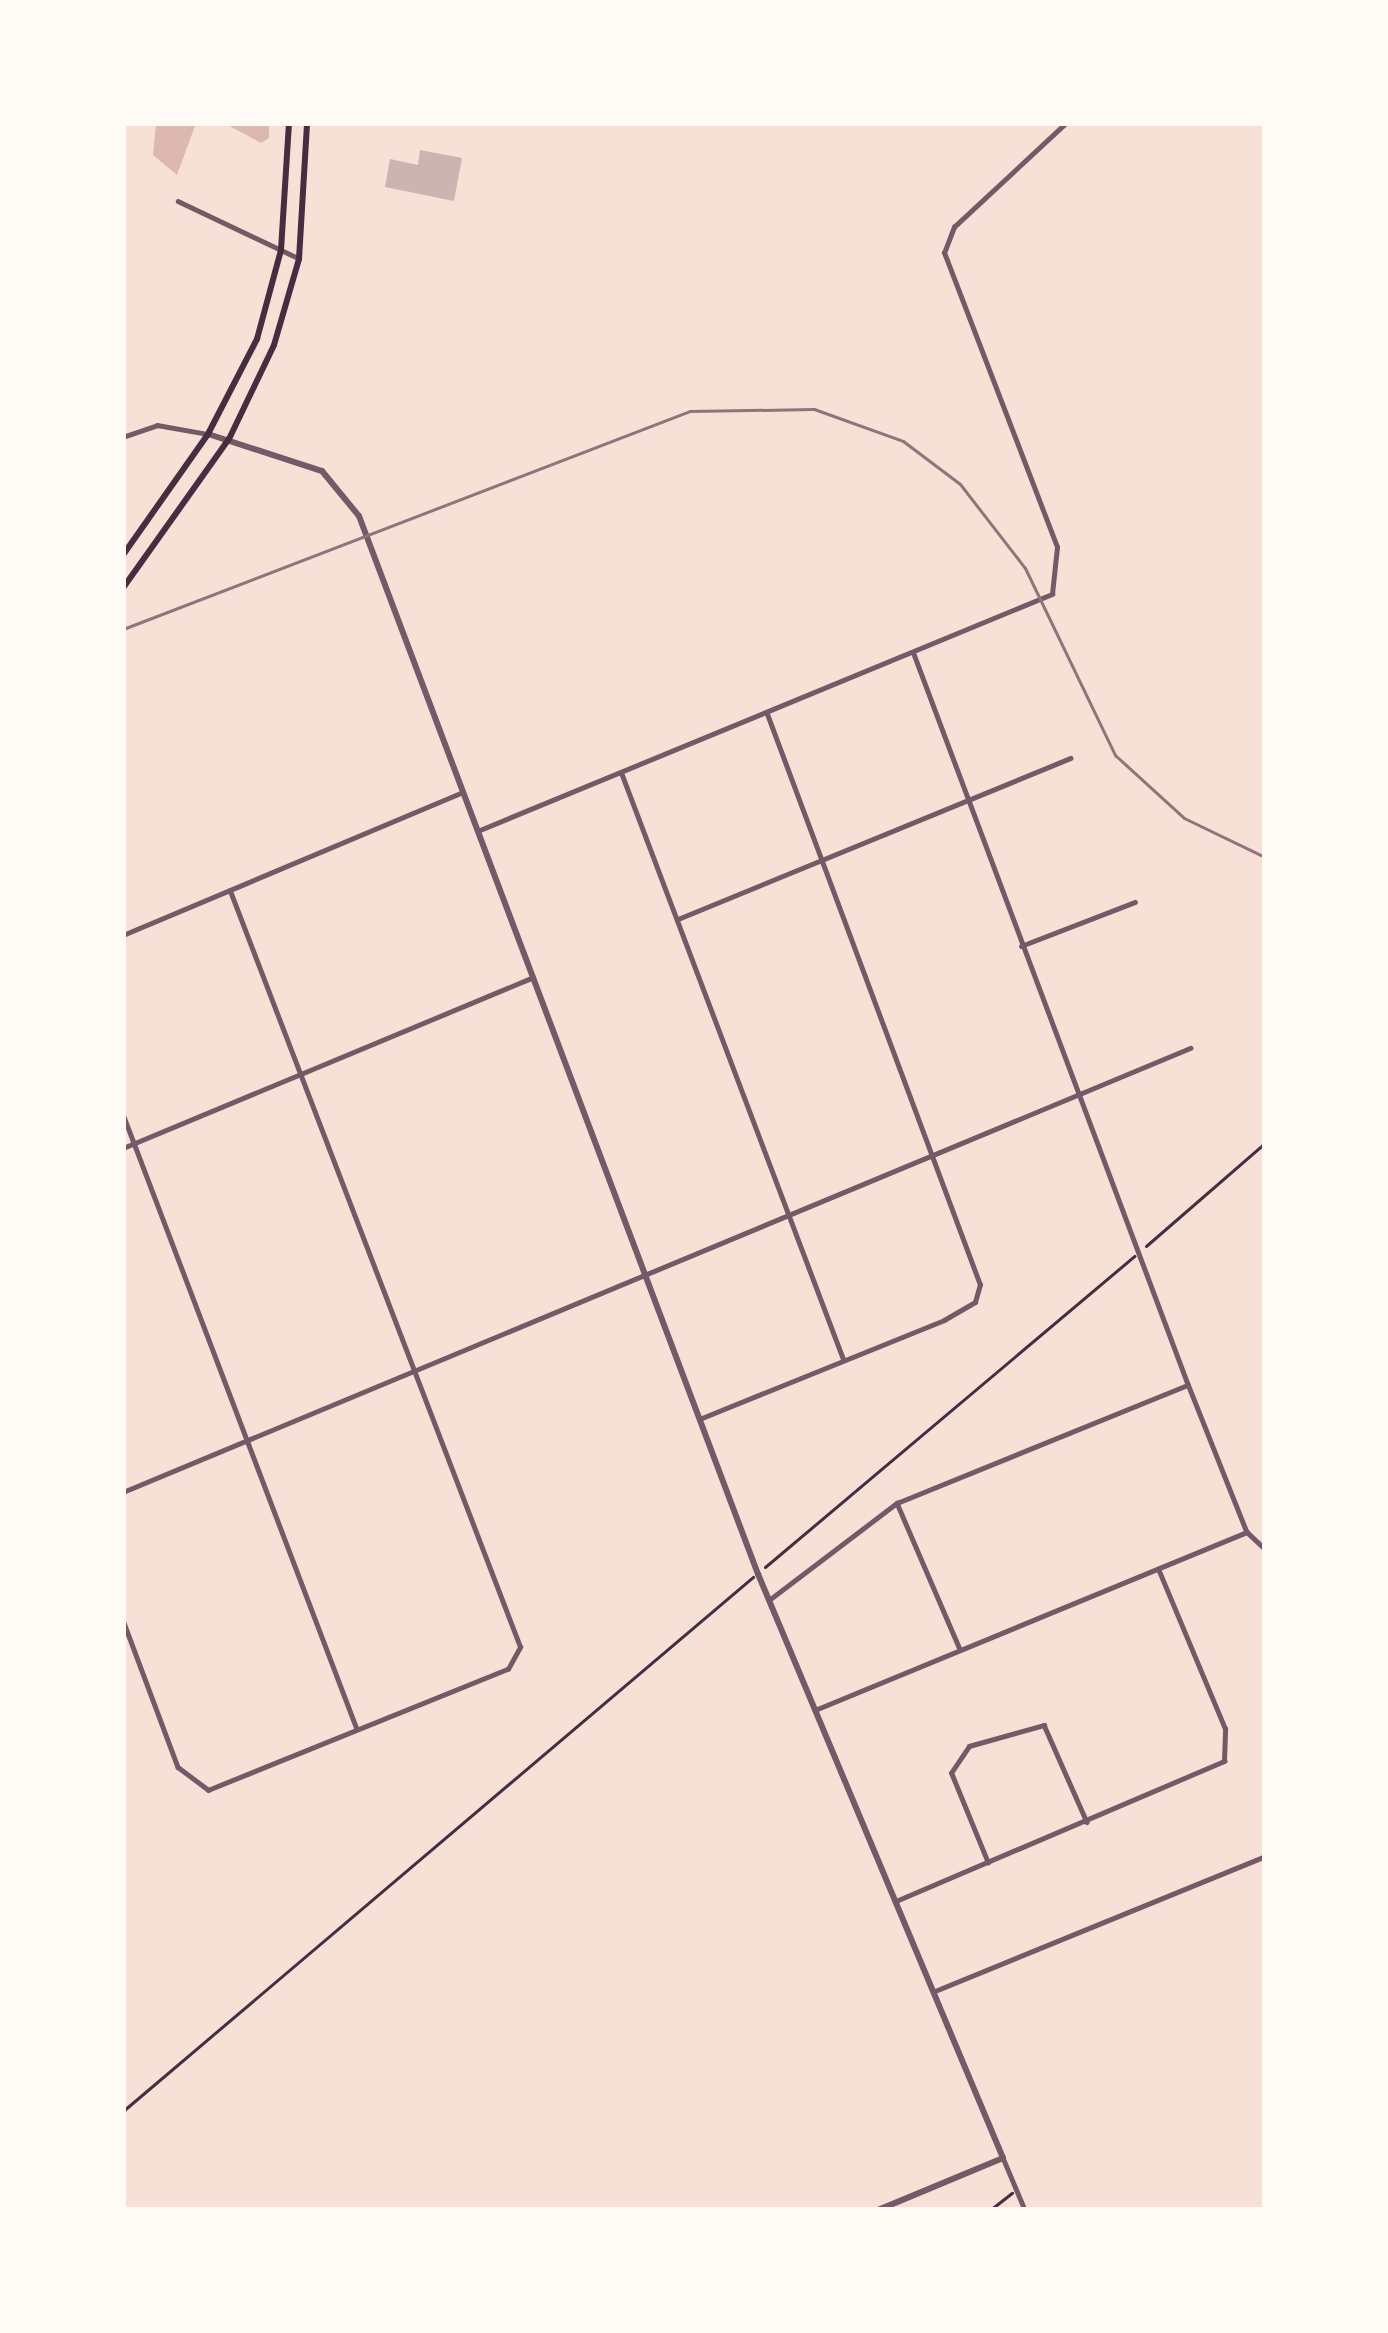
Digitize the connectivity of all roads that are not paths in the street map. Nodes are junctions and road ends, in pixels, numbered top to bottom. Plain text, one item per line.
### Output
1 (290, 123) edge
2 (308, 123) edge
3 (1066, 123) edge
4 (178, 201) dead end
5 (281, 250) junction
6 (299, 259) junction
7 (208, 434) junction
8 (123, 437) edge
9 (229, 439) junction
10 (123, 555) edge
11 (123, 588) edge
12 (914, 654) junction
13 (767, 714) junction
14 (1070, 758) dead end
15 (622, 774) junction
16 (465, 791) junction
17 (967, 800) junction
18 (480, 830) junction
19 (821, 860) junction
20 (230, 891) junction
21 (1135, 902) dead end
22 (677, 919) junction
23 (123, 935) edge
24 (1022, 946) junction
25 (533, 977) junction
26 (1190, 1048) dead end
27 (299, 1076) junction
28 (1078, 1094) junction
29 (123, 1114) edge
30 (135, 1144) junction
31 (123, 1148) edge
32 (934, 1153) junction
33 (789, 1213) junction
34 (646, 1274) junction
35 (842, 1358) junction
36 (409, 1373) junction
37 (1188, 1384) junction
38 (700, 1418) junction
39 (246, 1439) junction
40 (123, 1492) edge
41 (897, 1503) junction
42 (1247, 1532) junction
43 (1265, 1549) edge
44 (1158, 1568) junction
45 (770, 1600) junction
46 (123, 1620) edge
47 (960, 1649) junction
48 (815, 1710) junction
49 (357, 1729) junction
50 (1087, 1822) junction
51 (1265, 1856) edge
52 (988, 1863) junction
53 (896, 1901) junction
54 (935, 1991) junction
55 (1003, 2158) junction
56 (878, 2210) edge
57 (1024, 2210) edge

1 - 5 main road
2 - 6 main road
3 - 12 street
4 - 5 street
5 - 6 street
5 - 7 main road
6 - 9 main road
7 - 8 street
7 - 9 street
7 - 10 main road
9 - 11 main road
9 - 16 street
12 - 13 street
12 - 17 street
13 - 15 street
13 - 19 street
14 - 17 street
15 - 18 street
15 - 22 street
16 - 18 street
16 - 20 street
17 - 19 street
17 - 24 street
18 - 25 street
19 - 22 street
19 - 32 street
20 - 23 street
20 - 27 street
21 - 24 street
22 - 33 street
24 - 28 street
25 - 27 street
25 - 34 street
26 - 28 street
27 - 30 street
27 - 36 street
28 - 32 street
28 - 37 street
29 - 30 street
30 - 31 street
30 - 39 street
32 - 33 street
32 - 35 street
33 - 34 street
33 - 35 street
34 - 36 street
34 - 38 street
35 - 38 street
36 - 39 street
36 - 49 street
37 - 41 street
37 - 42 street
38 - 45 street
39 - 40 street
39 - 49 street
41 - 45 street
41 - 47 street
42 - 43 street
42 - 44 street
44 - 47 street
44 - 50 street
45 - 48 street
46 - 49 street
47 - 48 street
48 - 53 street
50 - 52 street
50 - 52 street
51 - 54 street
52 - 53 street
53 - 54 street
54 - 55 street
55 - 56 street
55 - 57 street

